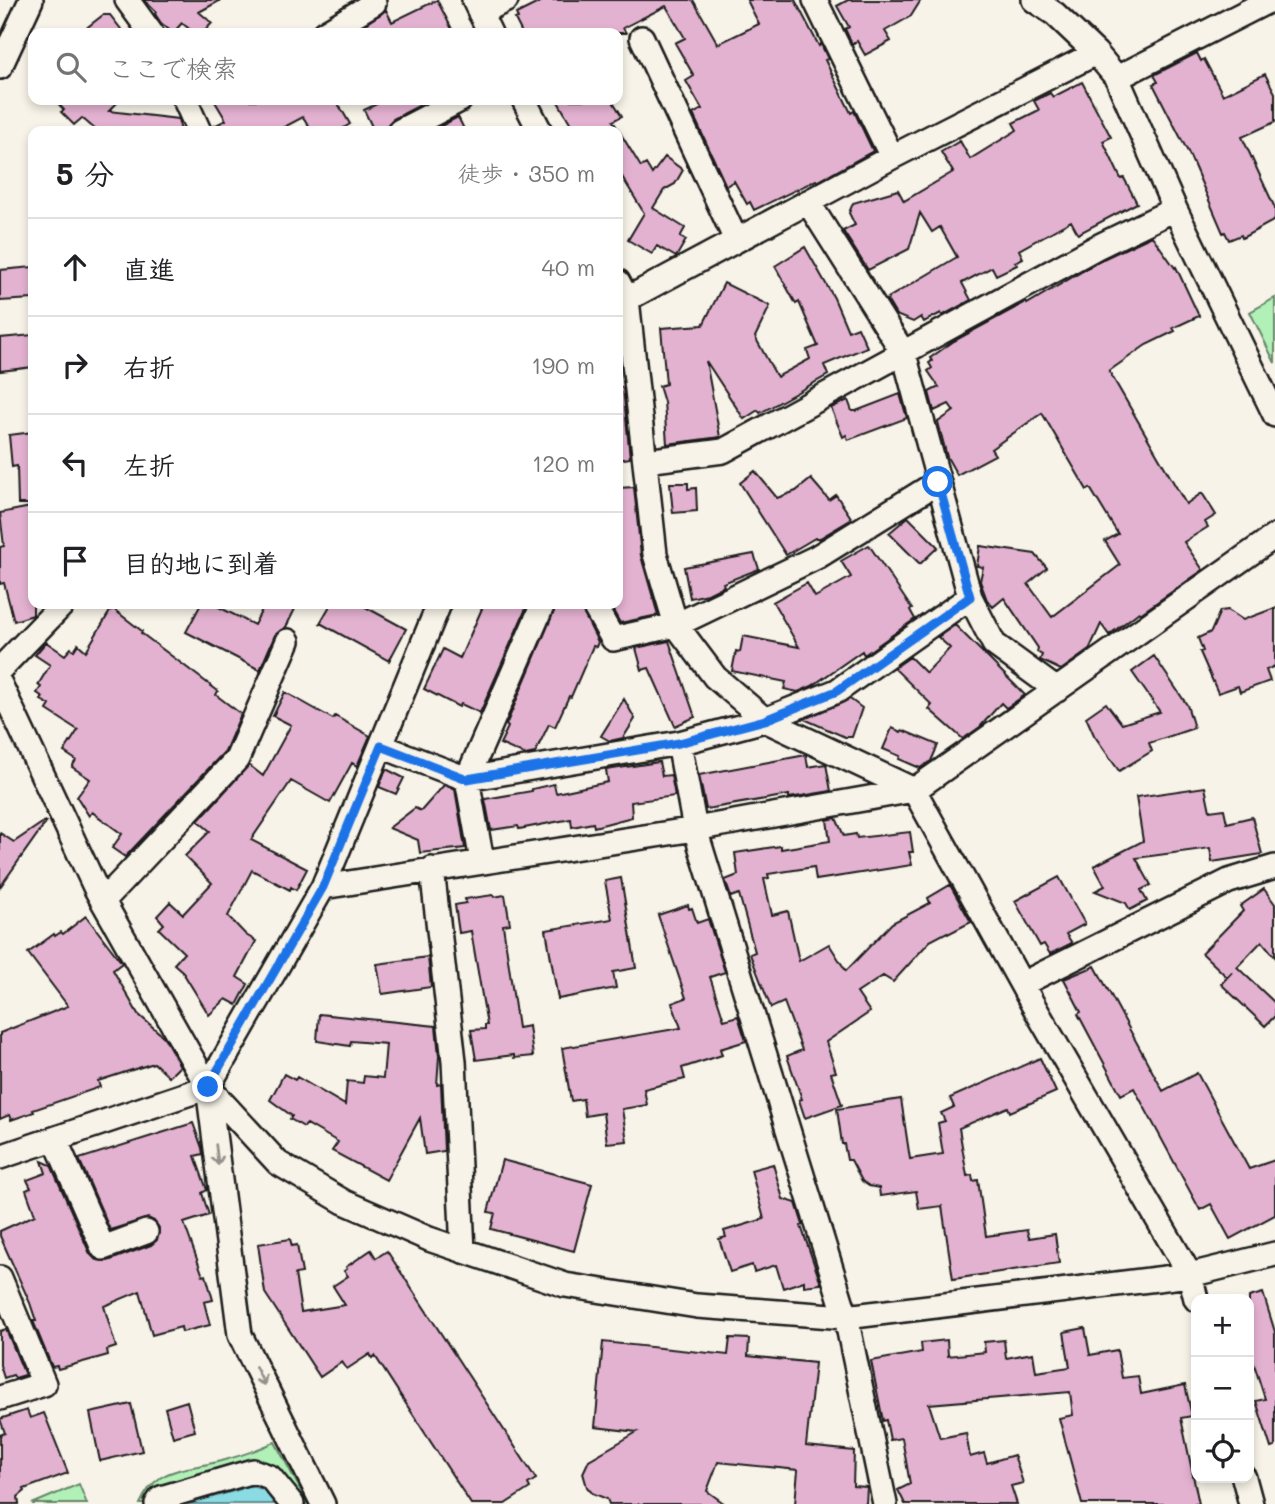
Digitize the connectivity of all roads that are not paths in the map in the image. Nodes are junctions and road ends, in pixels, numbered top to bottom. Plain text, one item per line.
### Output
1 (32, 0) edge
2 (127, 0) edge
3 (373, 0) edge
4 (506, 0) edge
5 (814, 0) edge
6 (1034, 0) edge
7 (1270, 0) edge
8 (481, 16) edge
9 (147, 28) edge
10 (332, 28) edge
11 (642, 38) dead end
12 (1096, 52) junction
13 (0, 67) edge
14 (1117, 78) junction
15 (187, 105) edge
16 (450, 105) edge
17 (527, 105) edge
18 (197, 126) edge
19 (410, 126) edge
20 (537, 126) edge
21 (892, 157) junction
22 (808, 202) junction
23 (1175, 209) junction
24 (736, 240) junction
25 (623, 295) edge
26 (623, 309) edge
27 (904, 355) junction
28 (1275, 415) edge
29 (646, 461) junction
30 (938, 482) junction
31 (1275, 536) edge
32 (970, 597) junction
33 (58, 609) edge
34 (437, 609) edge
35 (541, 609) edge
36 (596, 609) edge
37 (676, 625) junction
38 (288, 641) dead end
39 (0, 669) edge
40 (0, 684) edge
41 (1057, 690) junction
42 (765, 720) junction
43 (679, 743) junction
44 (381, 746) junction
45 (467, 779) junction
46 (915, 790) junction
47 (695, 829) junction
48 (482, 861) junction
49 (1275, 867) edge
50 (432, 869) junction
51 (323, 887) junction
52 (103, 901) junction
53 (1021, 984) junction
54 (208, 1087) junction
55 (55, 1139) junction
56 (0, 1157) edge
57 (146, 1232) dead end
58 (463, 1251) junction
59 (1275, 1254) edge
60 (1190, 1275) junction
61 (0, 1278) edge
62 (1195, 1294) edge
63 (846, 1317) junction
64 (0, 1398) edge
65 (1245, 1483) edge
66 (157, 1504) edge
67 (292, 1504) edge
68 (323, 1504) edge
69 (885, 1504) edge
70 (1251, 1504) edge

1 - 13 street
2 - 9 street
3 - 10 street
4 - 8 street
5 - 21 street
6 - 12 street
7 - 14 street
11 - 24 street
12 - 14 street
12 - 21 street
14 - 23 street
15 - 18 street
16 - 19 street
17 - 20 street
21 - 22 street
22 - 24 street
22 - 27 street
23 - 27 street
23 - 28 street
24 - 25 street
26 - 29 street
27 - 29 street
27 - 30 street
29 - 37 street
30 - 32 street
30 - 37 street
31 - 41 street
32 - 41 street
32 - 42 street
33 - 39 street
34 - 44 street
35 - 45 street
36 - 37 street
37 - 42 street
38 - 52 street
40 - 52 street
41 - 46 street
42 - 43 street
42 - 46 street
43 - 45 street
43 - 47 street
44 - 45 street
44 - 51 street
45 - 48 street
46 - 47 street
46 - 53 street
47 - 48 street
47 - 63 street
48 - 50 street
49 - 53 street
50 - 51 street
50 - 58 street
51 - 54 street
52 - 54 street
53 - 60 street
54 - 55 street
54 - 58 street
54 -> 68 street
55 - 56 street
55 - 57 street
58 - 63 street
59 - 60 street
60 - 62 street
60 - 63 street
61 - 64 street
63 - 69 street
65 - 70 street
66 - 67 street

